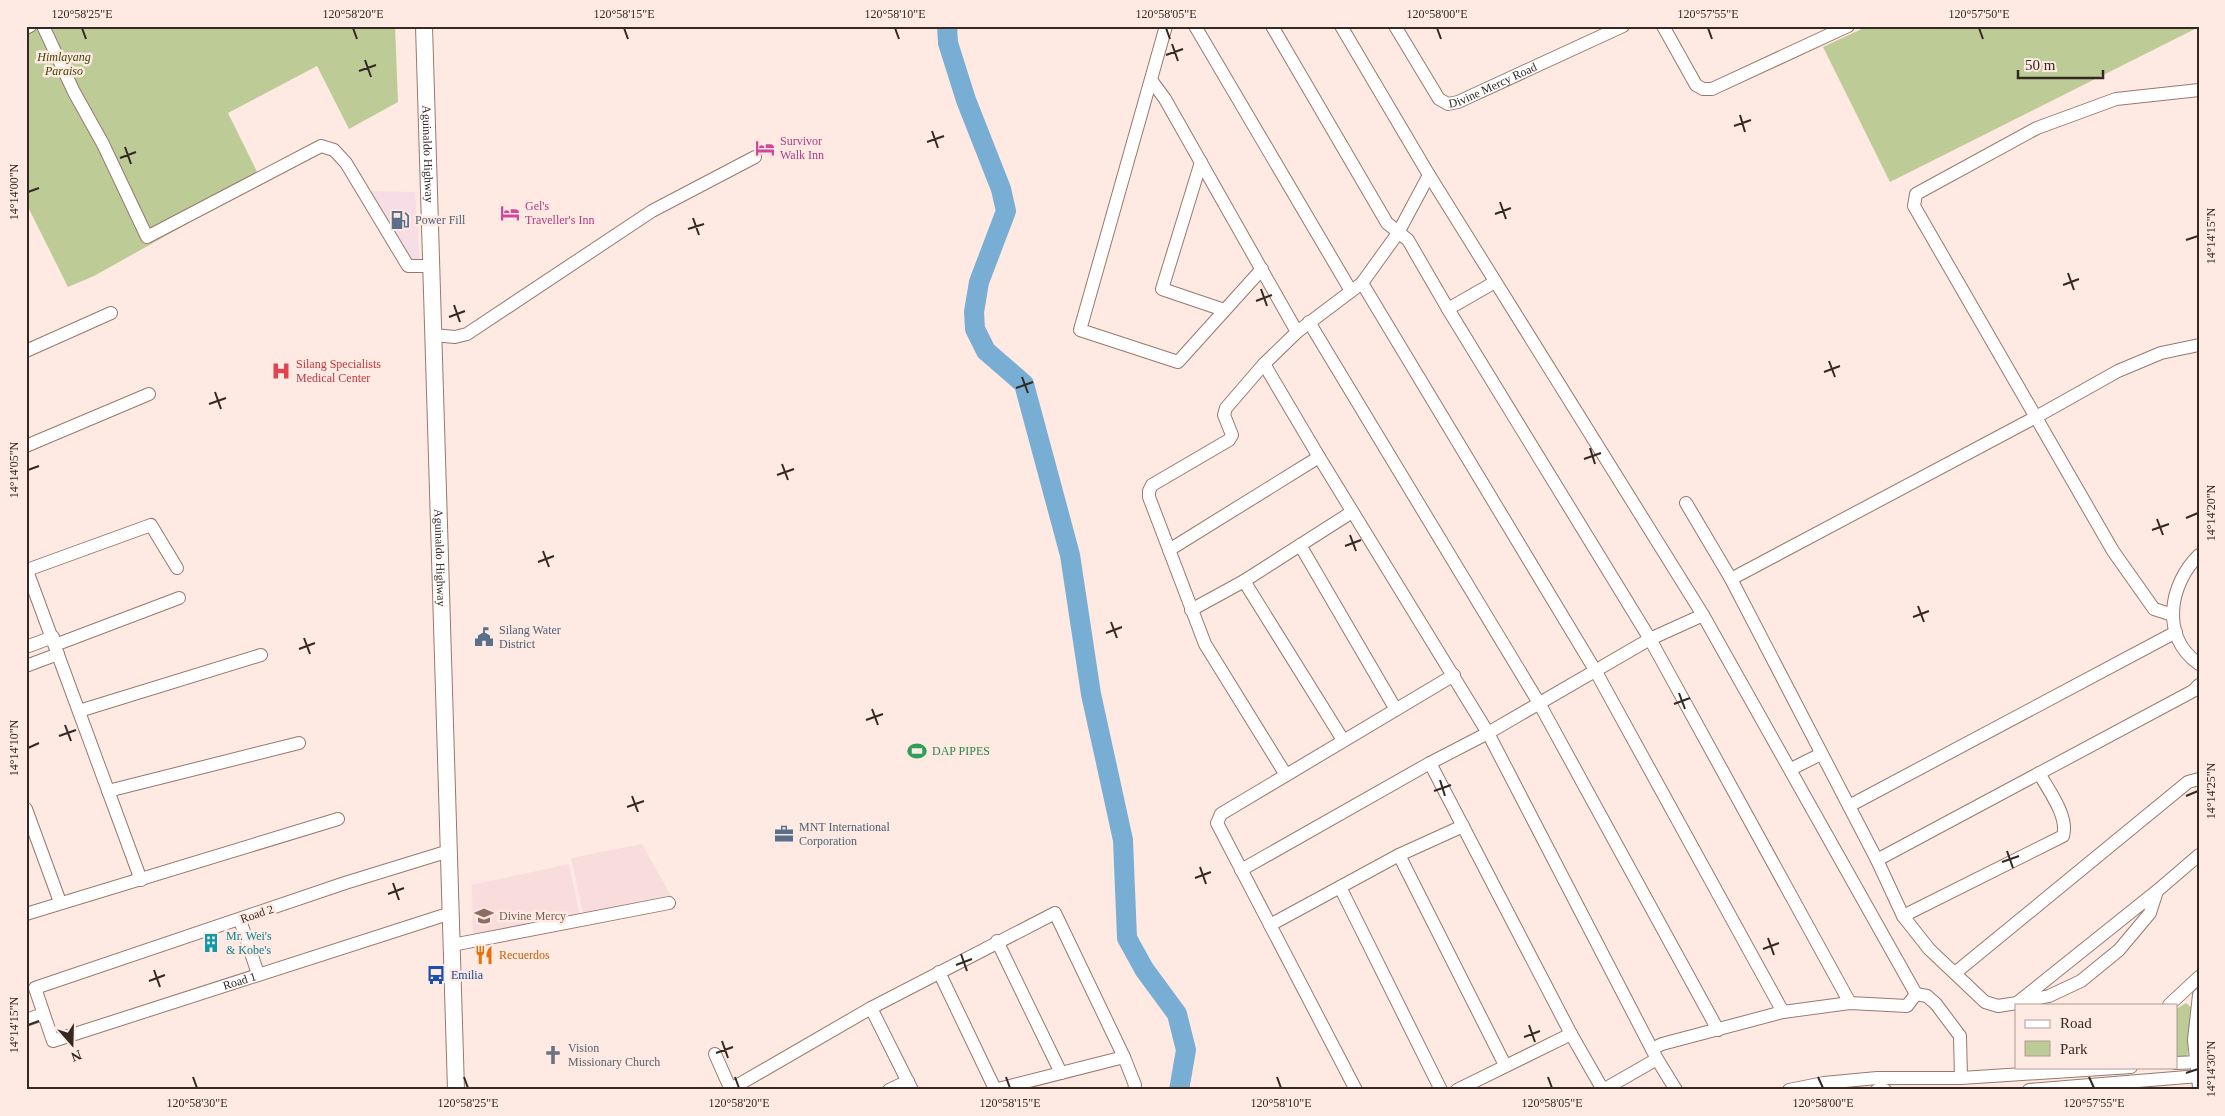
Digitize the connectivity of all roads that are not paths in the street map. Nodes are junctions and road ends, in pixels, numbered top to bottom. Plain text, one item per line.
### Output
1 (30, 26) edge
2 (43, 26) edge
3 (424, 26) edge
4 (1166, 26) edge
5 (1195, 26) edge
6 (1272, 26) edge
7 (1342, 26) edge
8 (1394, 26) edge
9 (1623, 26) edge
10 (1663, 26) edge
11 (1848, 26) edge
12 (26, 28) edge
13 (1151, 80) junction
14 (2199, 90) edge
15 (755, 156) dead end
16 (1201, 162) junction
17 (1430, 175) junction
18 (1398, 233) junction
19 (432, 266) junction
20 (1262, 269) junction
21 (1495, 282) junction
22 (1356, 287) junction
23 (1448, 309) junction
24 (1224, 310) junction
25 (111, 313) dead end
26 (1310, 322) junction
27 (1297, 332) junction
28 (434, 335) junction
29 (2199, 345) edge
30 (26, 351) edge
31 (1264, 364) junction
32 (149, 394) dead end
33 (2036, 417) junction
34 (26, 446) edge
35 (1319, 457) junction
36 (1686, 503) dead end
37 (1352, 512) junction
38 (1300, 545) junction
39 (1169, 550) junction
40 (2199, 555) edge
41 (177, 568) dead end
42 (27, 569) edge
43 (1732, 579) junction
44 (1244, 581) junction
45 (179, 598) dead end
46 (1191, 610) junction
47 (1703, 615) junction
48 (2173, 615) junction
49 (2176, 632) junction
50 (1650, 639) junction
51 (55, 645) junction
52 (26, 647) edge
53 (261, 655) dead end
54 (2199, 664) edge
55 (26, 666) edge
56 (1595, 670) junction
57 (1454, 675) junction
58 (2199, 685) edge
59 (1539, 703) junction
60 (1395, 708) junction
61 (79, 711) junction
62 (1488, 733) junction
63 (1344, 740) junction
64 (300, 743) dead end
65 (1821, 754) junction
66 (1430, 763) junction
67 (1791, 769) junction
68 (2040, 773) junction
69 (1286, 775) junction
70 (2199, 779) edge
71 (108, 791) junction
72 (1849, 806) junction
73 (26, 809) edge
74 (338, 819) dead end
75 (1463, 826) junction
76 (449, 851) junction
77 (1398, 855) junction
78 (2199, 855) edge
79 (1877, 860) junction
80 (1241, 870) junction
81 (140, 880) junction
82 (1340, 888) junction
83 (2158, 891) junction
84 (60, 902) junction
85 (668, 903) dead end
86 (451, 913) junction
87 (26, 914) edge
88 (1903, 916) junction
89 (240, 920) junction
90 (1270, 925) junction
91 (997, 941) junction
92 (452, 945) junction
93 (939, 972) junction
94 (1955, 973) junction
95 (258, 974) junction
96 (2199, 977) edge
97 (1916, 994) junction
98 (2199, 995) edge
99 (2017, 1003) junction
100 (1850, 1004) junction
101 (2170, 1004) edge
102 (871, 1008) junction
103 (1783, 1012) junction
104 (43, 1014) junction
105 (26, 1020) edge
106 (1718, 1030) junction
107 (1571, 1034) junction
108 (715, 1054) dead end
109 (1655, 1054) junction
110 (1124, 1057) junction
111 (2197, 1062) edge
112 (2178, 1064) edge
113 (1506, 1065) junction
114 (2111, 1068) edge
115 (2070, 1070) edge
116 (1061, 1073) junction
117 (1961, 1078) junction
118 (2198, 1080) edge
119 (910, 1085) edge
120 (456, 1090) edge
121 (731, 1090) edge
122 (889, 1090) edge
123 (994, 1090) edge
124 (1134, 1090) edge
125 (1356, 1090) edge
126 (1441, 1090) edge
127 (1457, 1090) edge
128 (1603, 1090) edge
129 (1676, 1090) edge
130 (1789, 1090) edge
131 (1877, 1090) edge
132 (1884, 1090) edge
133 (2030, 1090) edge

1 - 12 street
2 - 19 street
3 - 19 main road, Aguinaldo Highway
4 - 13 street
5 - 22 street
6 - 18 street
7 - 17 street
8 - 9 street, Divine Mercy Road
10 - 11 street
13 - 16 street
13 - 24 street
14 - 33 street
15 - 28 street
16 - 20 street
16 - 24 street
17 - 18 street
17 - 21 street
18 - 22 street
18 - 23 street
19 - 28 main road, Aguinaldo Highway
20 - 24 street
20 - 27 street
21 - 23 street
21 - 47 street
22 - 26 street
22 - 56 street
23 - 50 street
25 - 30 street
26 - 27 street
26 - 59 street
27 - 31 street
28 - 76 main road, Aguinaldo Highway
29 - 33 street
31 - 35 street
31 - 39 street
32 - 34 street
33 - 43 street
33 - 48 street
35 - 37 street
35 - 39 street
36 - 43 street
37 - 38 street
37 - 57 street
38 - 44 street
38 - 60 street
39 - 46 street
40 - 48 street
41 - 42 street
42 - 51 street
43 - 65 street
44 - 46 street
44 - 63 street
45 - 51 street
46 - 69 street
47 - 50 street
47 - 67 street
48 - 49 street
49 - 54 street
49 - 72 street
50 - 56 street
50 - 100 street
51 - 52 street
51 - 55 street
51 - 61 street
53 - 61 street
56 - 59 street
56 - 103 street
57 - 60 street
57 - 62 street
58 - 68 street
59 - 62 street
59 - 106 street
60 - 63 street
61 - 71 street
62 - 66 street
62 - 109 street
63 - 69 street
64 - 71 street
65 - 67 street
65 - 72 street
66 - 75 street
66 - 80 street
67 - 97 street
68 - 79 street
68 - 88 street
69 - 80 street
70 - 94 street
71 - 81 street
72 - 79 street
73 - 84 street
74 - 81 street
75 - 77 street
75 - 107 street
76 - 86 main road, Aguinaldo Highway
76 - 89 street, Road 2
77 - 82 street
77 - 113 street
78 - 83 street
79 - 88 street
80 - 90 street
81 - 84 street
82 - 90 street
82 - 126 street
83 - 99 street
83 - 99 street
84 - 87 street
85 - 92 street
86 - 92 main road, Aguinaldo Highway
86 - 95 street, Road 1
88 - 94 street
89 - 95 street
89 - 104 street, Road 2
90 - 125 street
91 - 93 street
91 - 110 street
91 - 116 street
92 - 120 main road, Aguinaldo Highway
93 - 102 street
93 - 123 street
94 - 99 street
95 - 104 street, Road 1
96 - 101 street
97 - 100 street
97 - 117 street
98 - 111 street
100 - 103 street
102 - 119 street
102 - 121 street
103 - 106 street
104 - 105 street
106 - 109 street
107 - 113 street
107 - 128 street
108 - 121 street
109 - 128 street
109 - 129 street
110 - 116 street
110 - 124 street
111 - 112 street
111 - 118 street
113 - 127 street
114 - 115 street
115 - 117 street
116 - 123 street
117 - 130 street
118 - 133 street
119 - 122 street
131 - 132 street

